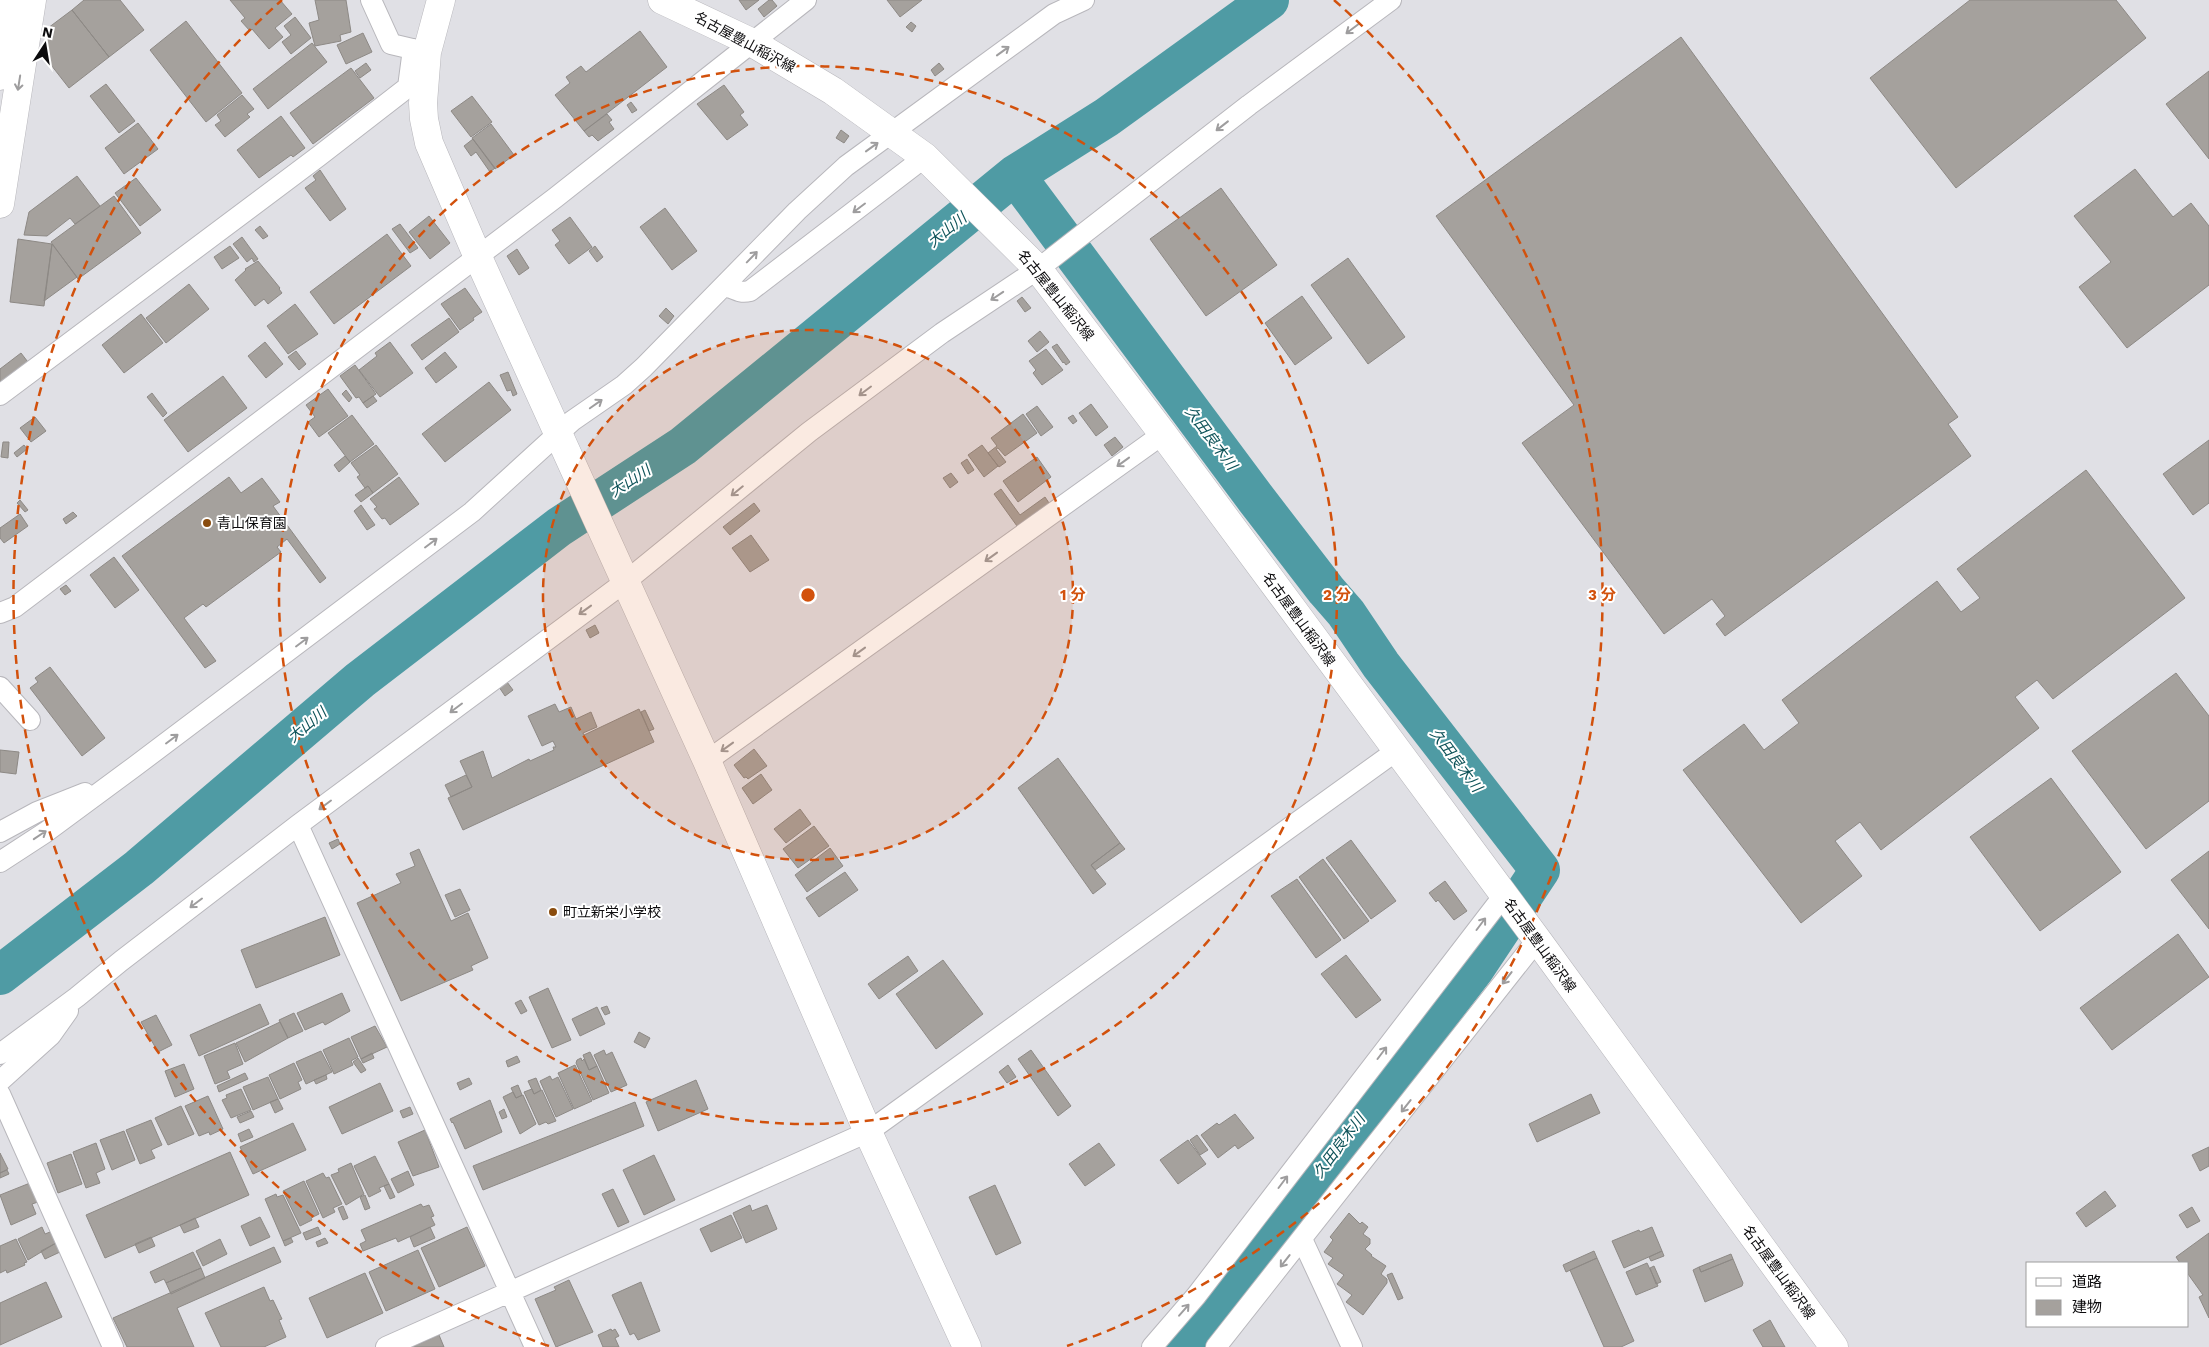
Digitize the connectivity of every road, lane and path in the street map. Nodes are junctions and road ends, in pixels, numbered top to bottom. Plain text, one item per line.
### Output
1 (10, 0) edge
2 (32, 0) edge
3 (371, 0) edge
4 (441, 0) edge
5 (662, 0) edge
6 (806, 0) edge
7 (1084, 0) edge
8 (1392, 0) edge
9 (751, 42) junction
10 (420, 51) junction
11 (0, 76) edge
12 (891, 133) junction
13 (928, 160) junction
14 (0, 204) edge
15 (477, 255) junction
16 (1048, 261) junction
17 (729, 281) junction
18 (0, 395) edge
19 (1163, 434) junction
20 (560, 439) junction
21 (624, 581) junction
22 (0, 613) edge
23 (0, 687) edge
24 (30, 720) dead end
25 (1396, 751) junction
26 (707, 761) junction
27 (111, 783) junction
28 (298, 825) junction
29 (0, 832) edge
30 (0, 862) edge
31 (1504, 896) junction
32 (1536, 939) junction
33 (78, 997) junction
34 (0, 1054) edge
35 (0, 1082) edge
36 (0, 1094) edge
37 (868, 1132) junction
38 (1302, 1239) junction
39 (510, 1291) junction
40 (1830, 1346) edge
41 (113, 1347) edge
42 (386, 1347) edge
43 (535, 1347) edge
44 (967, 1347) edge
45 (1152, 1347) edge
46 (1216, 1347) edge
47 (1352, 1347) edge

1 - 11 main road
2 -> 14 main road
3 - 10 street
4 - 10 main road
5 - 9 main road, 名古屋豊山稲沢線
6 - 9 street
12 -> 7 street
8 -> 16 street
9 - 12 main road, 名古屋豊山稲沢線
9 - 15 street
10 - 15 main road
10 - 18 street
12 - 13 main road, 名古屋豊山稲沢線
17 -> 12 street
13 - 16 main road, 名古屋豊山稲沢線
13 -> 17 street
15 - 20 main road
15 - 22 street
16 - 19 main road, 名古屋豊山稲沢線
16 -> 21 street
20 -> 17 street
19 - 25 main road, 名古屋豊山稲沢線
19 -> 26 street
20 - 21 main road
27 -> 20 street
21 - 26 main road
21 -> 28 street
23 - 24 street
25 - 31 main road, 名古屋豊山稲沢線
25 - 37 street
26 - 37 main road
27 - 29 street
30 -> 27 street
28 -> 33 street
28 - 39 street
31 - 32 main road, 名古屋豊山稲沢線
45 -> 31 street
32 -> 38 street
32 - 40 main road, 名古屋豊山稲沢線
33 - 34 street
33 - 35 street
36 - 41 street
37 - 39 street
37 - 44 main road
38 -> 46 street
38 - 47 street
39 - 42 street
39 - 43 street

